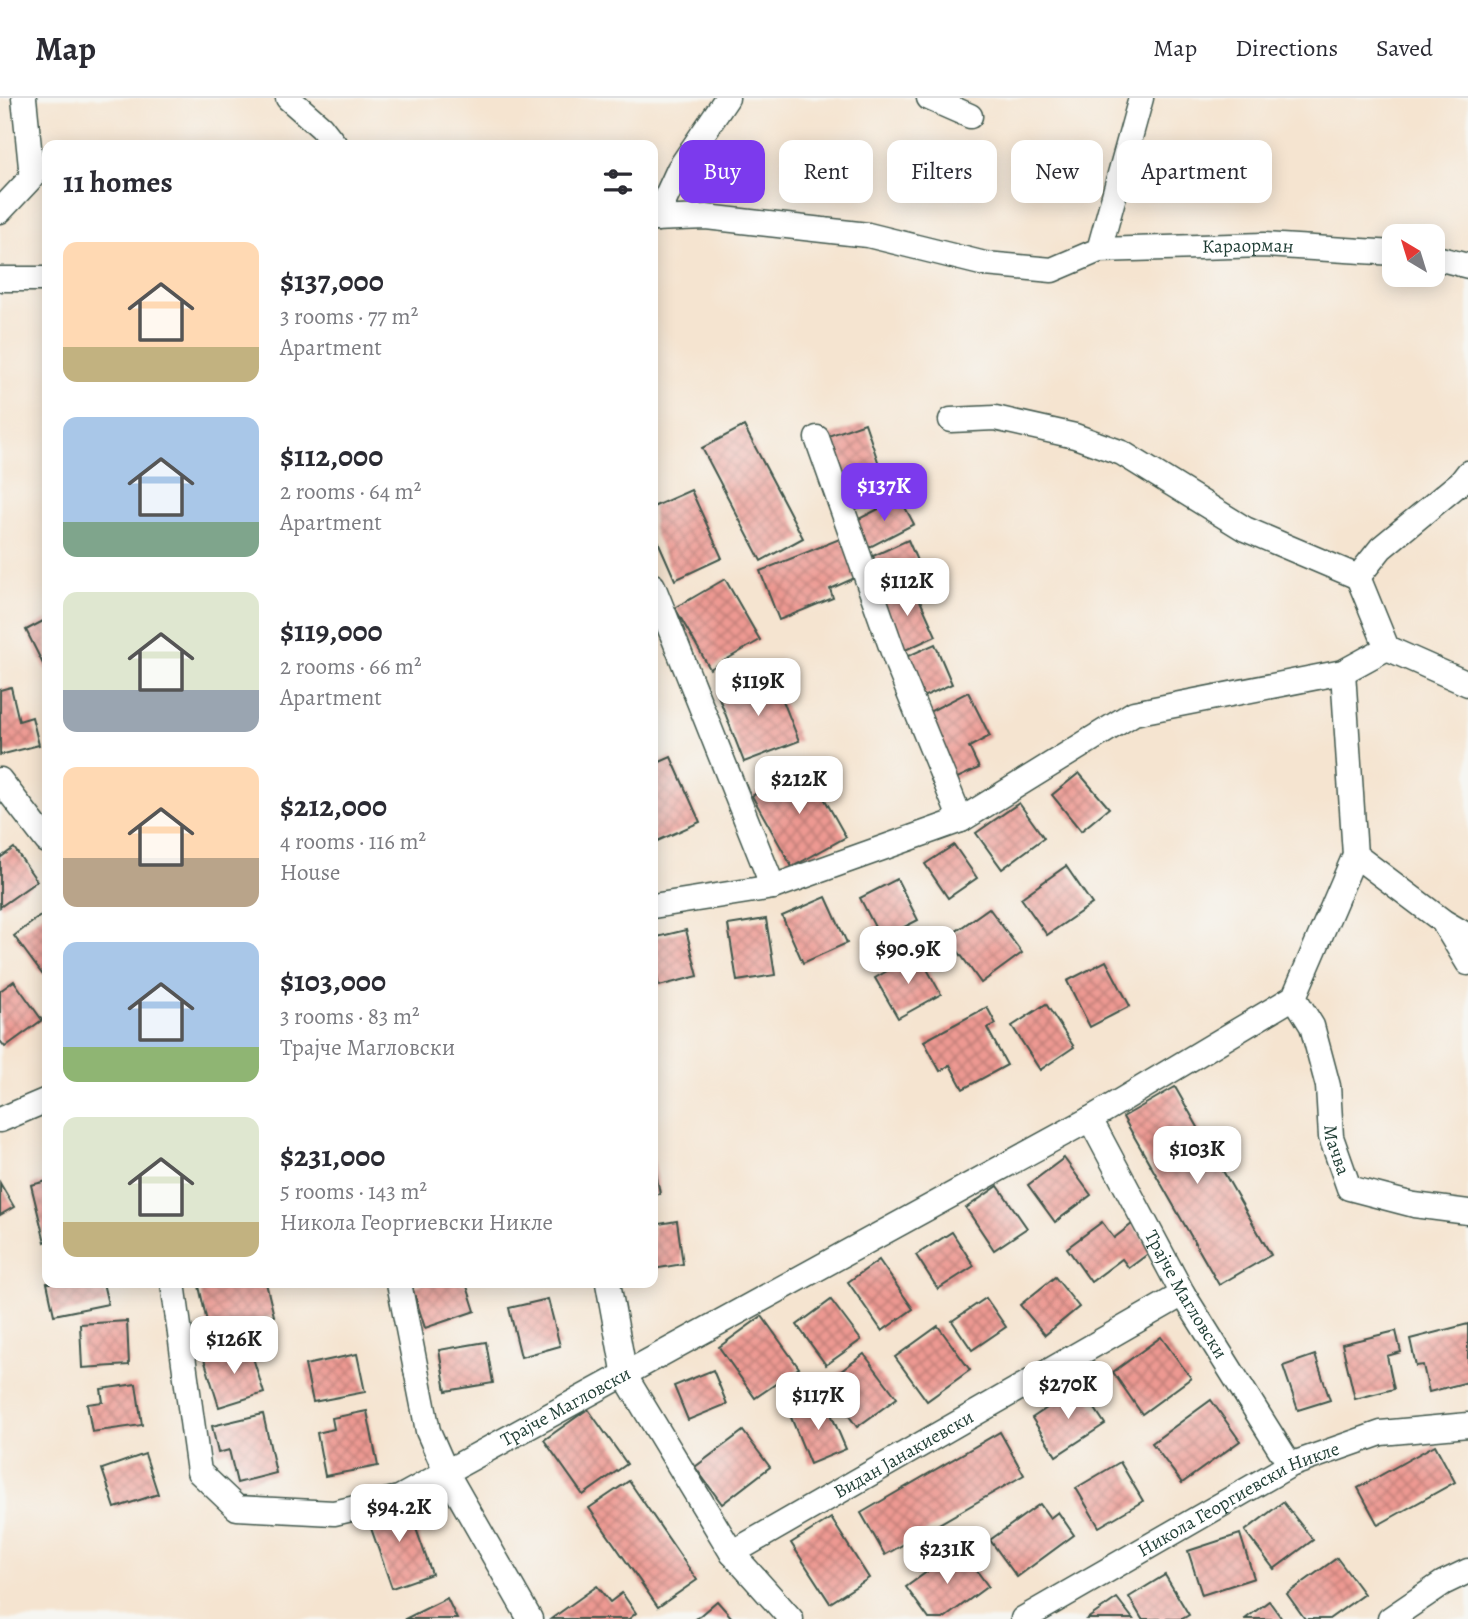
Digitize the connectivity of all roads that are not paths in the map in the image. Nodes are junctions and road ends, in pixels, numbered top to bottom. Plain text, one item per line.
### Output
1 (24, 98) edge
2 (288, 98) edge
3 (727, 98) edge
4 (929, 98) edge
5 (1141, 98) edge
6 (970, 116) dead end
7 (331, 140) edge
8 (0, 211) edge
9 (658, 211) edge
10 (658, 219) edge
11 (1099, 250) junction
12 (1382, 252) edge
13 (1446, 260) edge
14 (1468, 266) edge
15 (0, 279) edge
16 (42, 279) edge
17 (951, 420) dead end
18 (817, 438) dead end
19 (1468, 472) edge
20 (1358, 577) junction
21 (658, 599) edge
22 (1387, 648) junction
23 (1343, 672) junction
24 (1468, 684) edge
25 (0, 780) edge
26 (961, 820) junction
27 (42, 835) edge
28 (1355, 855) junction
29 (773, 887) junction
30 (658, 905) edge
31 (1444, 922) junction
32 (1468, 936) edge
33 (1468, 963) edge
34 (1294, 997) junction
35 (42, 1102) edge
36 (1090, 1119) junction
37 (0, 1120) edge
38 (1468, 1212) edge
39 (174, 1288) edge
40 (400, 1288) edge
41 (609, 1288) edge
42 (1183, 1294) junction
43 (625, 1376) junction
44 (1468, 1425) edge
45 (1290, 1465) junction
46 (446, 1472) junction
47 (732, 1553) junction
48 (1468, 1571) edge
49 (530, 1619) edge
50 (791, 1619) edge
51 (1023, 1619) edge
52 (1390, 1619) edge

1 - 8 street
2 - 7 street
3 - 9 street
4 - 6 street
5 - 11 street
10 - 11 street
11 - 12 street, Караорман
13 - 14 street
15 - 16 street
17 - 20 street
18 - 26 street
19 - 20 street
20 - 22 street
21 - 29 street
22 - 23 street
22 - 24 street
23 - 26 street
23 - 28 street
25 - 27 street
26 - 29 street
28 - 31 street
28 - 34 street
29 - 30 street
31 - 32 street
31 - 33 street
34 - 36 street, Трајче Магловски
34 - 38 street, Мачва
35 - 37 street
36 - 42 street, Трајче Магловски
36 - 43 street, Трајче Магловски
39 - 46 street, Трајче Магловски
40 - 46 street
41 - 43 street
42 - 45 street, Трајче Магловски
42 - 47 street, Видан Јанакиевски
43 - 46 street, Трајче Магловски
43 - 47 street
44 - 45 street, Никола Георгиевски Никле
45 - 51 street, Никола Георгиевски Никле
46 - 49 street
47 - 50 street
48 - 52 street

